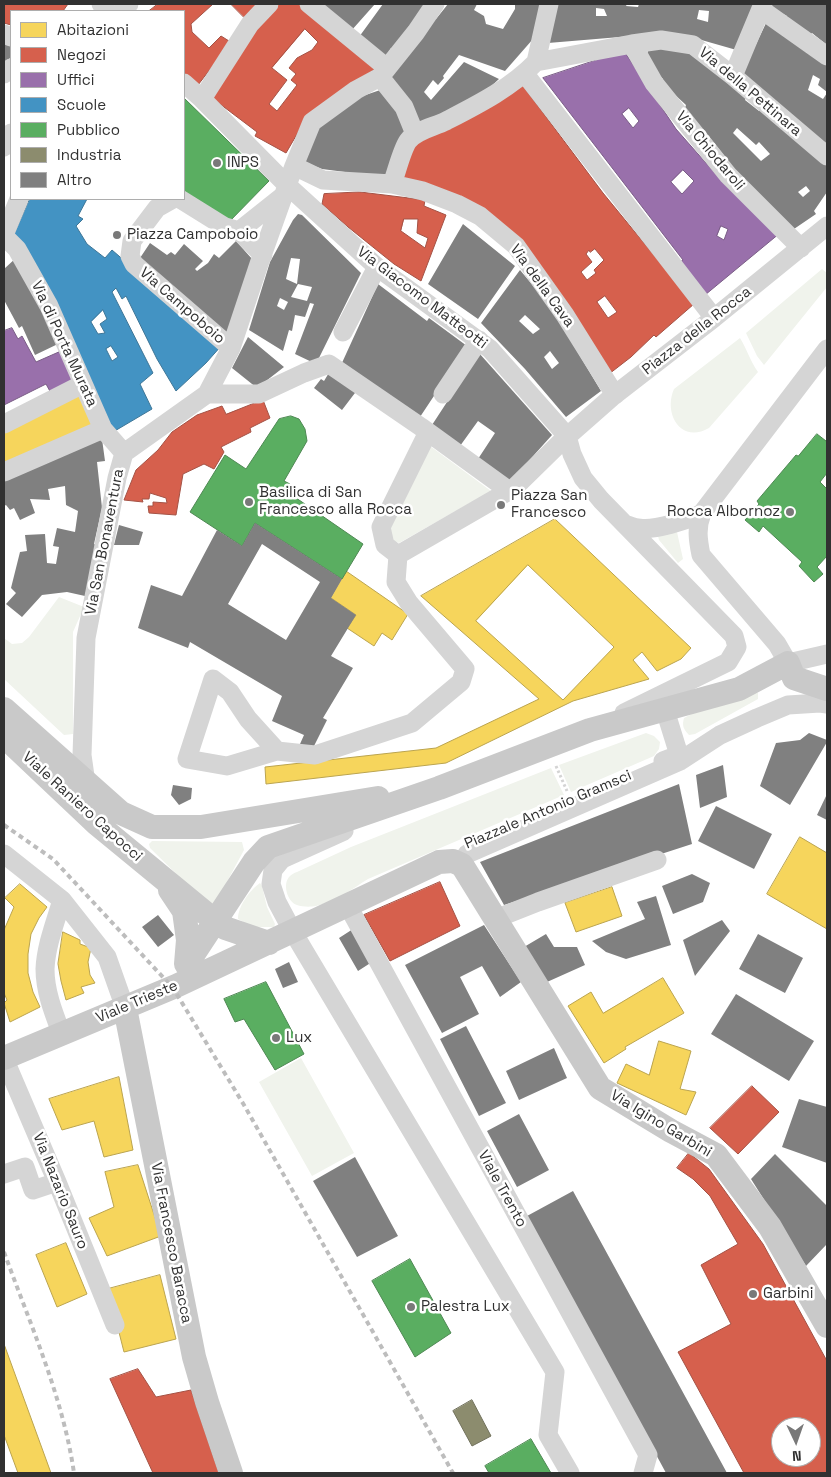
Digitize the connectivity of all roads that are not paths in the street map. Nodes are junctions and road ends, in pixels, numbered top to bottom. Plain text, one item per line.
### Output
1 (269, 4) edge
2 (309, 4) edge
3 (435, 4) edge
4 (549, 4) edge
5 (762, 7) edge
6 (632, 44) junction
7 (827, 56) edge
8 (531, 68) junction
9 (383, 72) junction
10 (733, 76) junction
11 (185, 85) edge
12 (202, 99) junction
13 (415, 134) junction
14 (10, 135) edge
15 (4, 147) edge
16 (827, 156) edge
17 (294, 166) junction
18 (392, 184) junction
19 (286, 191) junction
20 (19, 200) edge
21 (171, 200) edge
22 (182, 200) edge
23 (827, 226) edge
24 (239, 231) junction
25 (4, 236) edge
26 (801, 248) junction
27 (261, 259) junction
28 (376, 267) junction
29 (714, 318) junction
30 (343, 332) dead end
31 (479, 340) junction
32 (231, 348) junction
33 (827, 349) edge
34 (83, 384) junction
35 (207, 394) junction
36 (443, 394) dead end
37 (615, 395) junction
38 (4, 424) edge
39 (103, 429) junction
40 (423, 429) junction
41 (567, 436) junction
42 (124, 452) junction
43 (4, 472) edge
44 (508, 490) junction
45 (702, 513) junction
46 (627, 525) junction
47 (398, 555) junction
48 (827, 654) edge
49 (788, 663) junction
50 (827, 689) edge
51 (827, 704) edge
52 (4, 709) edge
53 (665, 710) junction
54 (590, 730) junction
55 (4, 736) edge
56 (277, 751) junction
57 (86, 783) junction
58 (438, 788) junction
59 (4, 854) edge
60 (656, 860) dead end
61 (450, 864) junction
62 (160, 877) junction
63 (62, 900) junction
64 (277, 902) junction
65 (348, 906) junction
66 (324, 916) junction
67 (495, 919) junction
68 (215, 921) junction
69 (293, 932) junction
70 (269, 942) junction
71 (187, 964) junction
72 (176, 986) junction
73 (125, 1008) junction
74 (62, 1034) junction
75 (4, 1058) edge
76 (4, 1174) edge
77 (57, 1182) junction
78 (115, 1325) dead end
79 (827, 1326) edge
80 (231, 1473) edge
81 (570, 1473) edge
82 (643, 1473) edge

1 - 12 street
2 - 9 street
3 - 9 street
4 - 8 street
5 - 7 street
5 - 10 street
6 - 8 street, Via della Pettinara
6 - 10 street, Via della Pettinara
6 - 26 street, Via Chiodaroli
8 - 13 street, Via della Pettinara
8 - 29 street
9 - 13 street
9 - 17 street
10 - 16 street, Via della Pettinara
11 - 12 street, Via Giacomo Matteotti
12 - 19 street, Via Giacomo Matteotti
13 - 18 street
14 - 15 street
17 - 18 street, Via della Cava
17 - 19 street
18 - 37 street, Via della Cava
19 - 24 street
19 - 27 street, Via San Bonaventura
19 - 28 street, Via Giacomo Matteotti
20 - 25 street
21 - 32 street, Via Campoboio
22 - 24 street
23 - 26 street, Piazza della Rocca
24 - 27 street
25 - 34 street, Via di Porta Murata
26 - 29 street, Piazza della Rocca
27 - 32 street, Via San Bonaventura
28 - 30 street
28 - 31 street, Via Giacomo Matteotti
29 - 37 street, Piazza della Rocca
31 - 36 street
31 - 41 street, Via Giacomo Matteotti
32 - 35 street, Via San Bonaventura
33 - 45 street
34 - 38 street
34 - 39 street, Via di Porta Murata
35 - 40 street
35 - 42 street, Via San Bonaventura
37 - 41 street, Piazza della Rocca
39 - 42 street, Via di Porta Murata
39 - 43 street
40 - 44 street
40 - 47 street
41 - 44 street, Piazza della Rocca
41 - 46 street
42 - 57 street, Via San Bonaventura
44 - 47 street
45 - 46 street
45 - 49 street
46 - 54 street
47 - 56 street
48 - 49 street
49 - 50 main road
49 - 53 main road
51 - 61 street, Piazzale Antonio Gramsci
52 - 57 main road, Viale Raniero Capocci
53 - 54 main road
53 - 61 street, Piazzale Antonio Gramsci
54 - 58 main road
55 - 62 main road, Viale Raniero Capocci
56 - 56 street
57 - 58 main road, Viale Raniero Capocci
58 - 64 street
58 - 68 main road
59 - 63 street
60 - 67 street
61 - 65 main road, Piazzale Antonio Gramsci
61 - 67 main road, Via Igino Garbini
62 - 68 main road
62 - 71 main road
63 - 73 street
63 - 74 street
64 - 66 street, Piazzale Antonio Gramsci
64 - 69 street
65 - 66 main road, Piazzale Antonio Gramsci
65 - 82 street, Viale Trento
66 - 69 main road, Piazzale Antonio Gramsci
67 - 79 main road, Via Igino Garbini
68 - 70 main road
68 - 71 main road
69 - 70 main road, Piazzale Antonio Gramsci
69 - 81 street
70 - 72 main road, Viale Trieste
71 - 72 main road
72 - 73 main road, Viale Trieste
73 - 74 main road, Viale Trieste
73 - 80 main road, Via Francesco Baracca
74 - 75 main road, Viale Trieste
75 - 77 street, Via Nazario Sauro
76 - 77 street
77 - 78 street, Via Nazario Sauro

